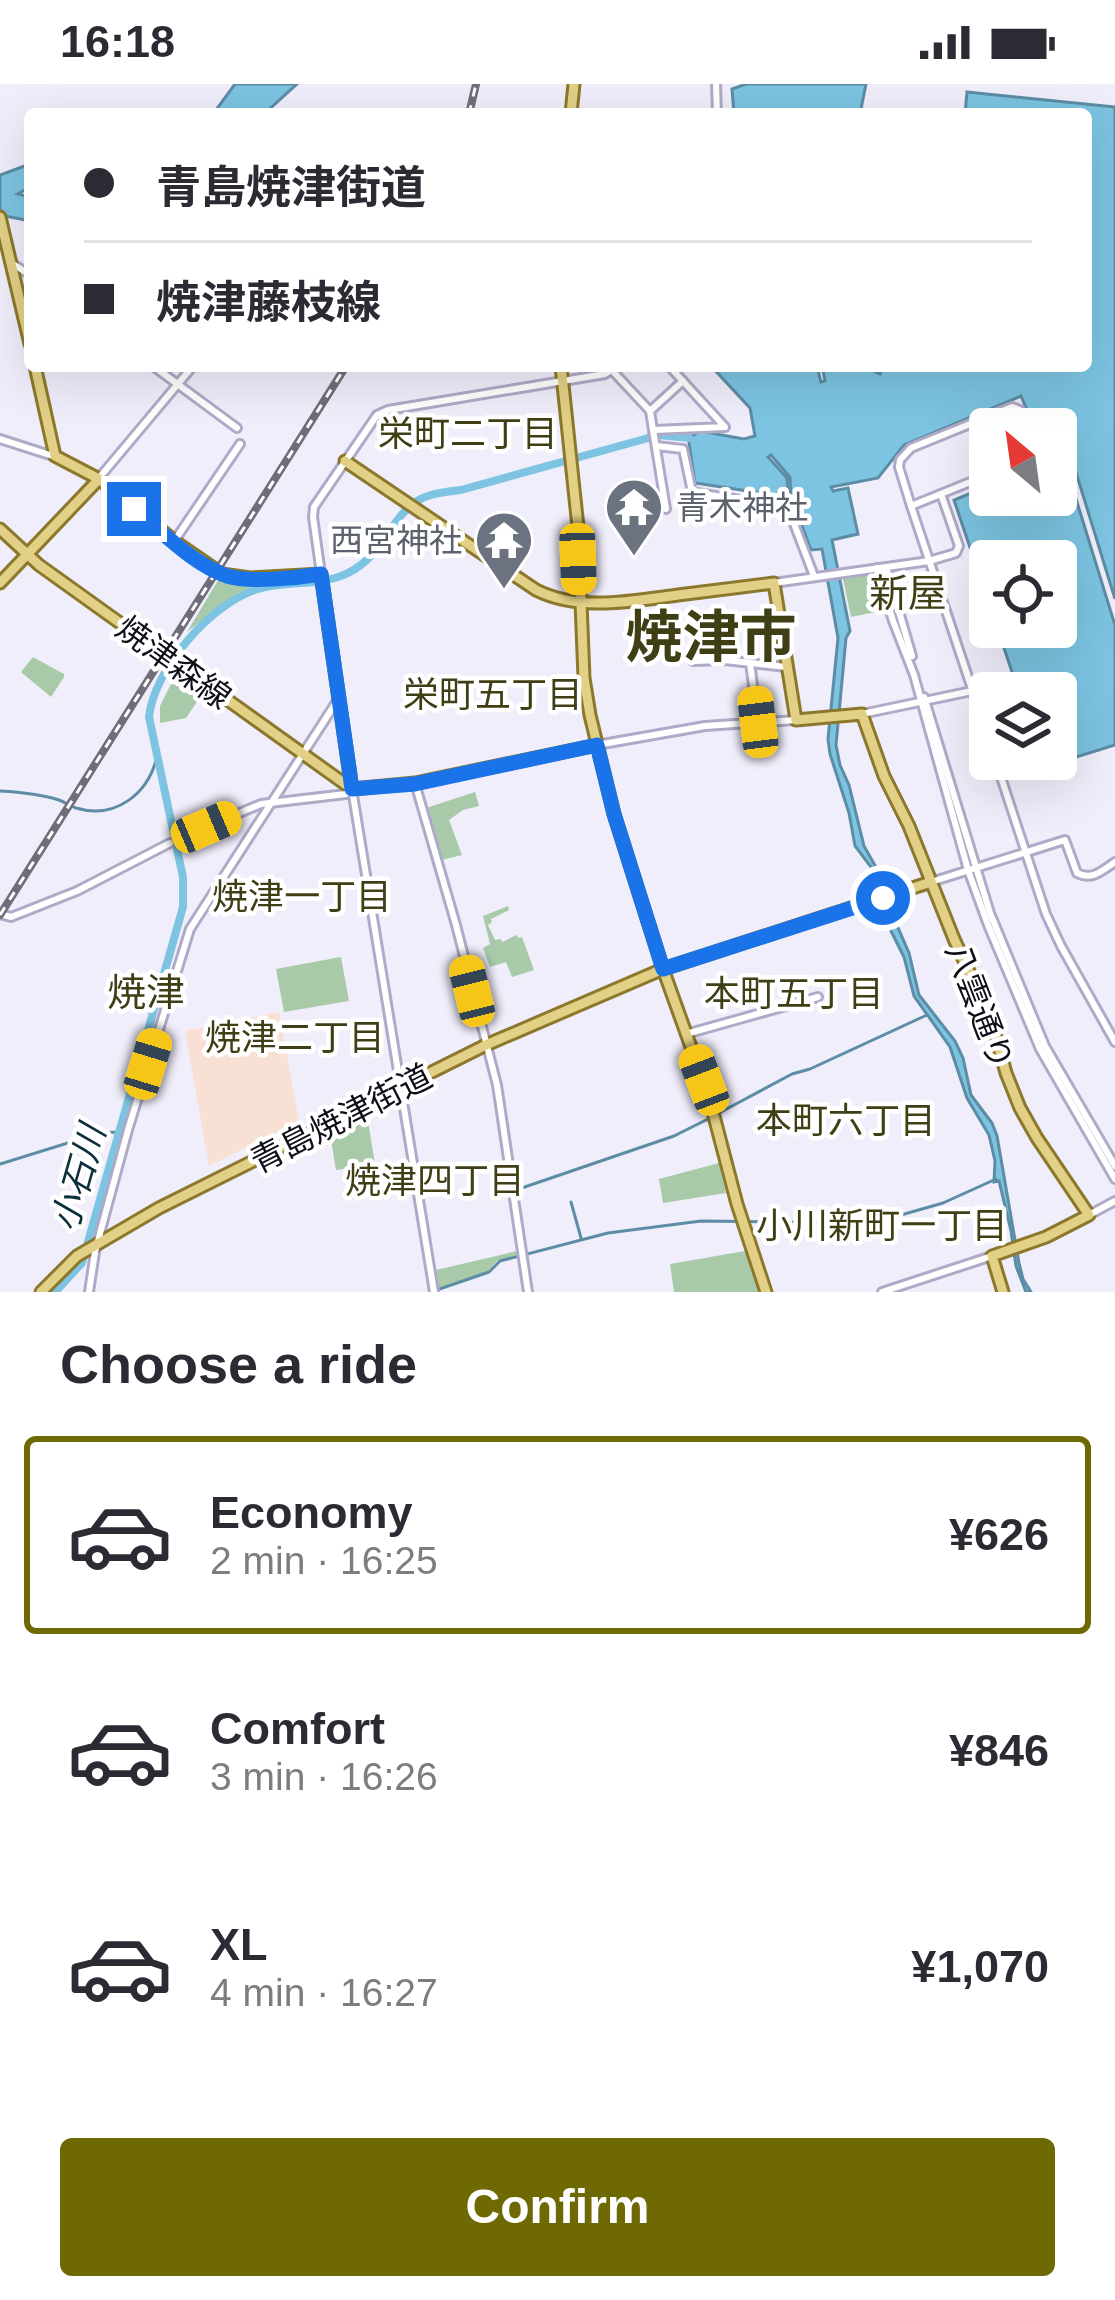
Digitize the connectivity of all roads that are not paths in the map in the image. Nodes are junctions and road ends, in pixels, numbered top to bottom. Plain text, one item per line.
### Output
1 (0, 217) edge
2 (9, 259) junction
3 (24, 270) edge
4 (24, 320) edge
5 (36, 372) edge
6 (161, 372) edge
7 (188, 372) edge
8 (562, 372) edge
9 (598, 372) edge
10 (616, 372) edge
11 (674, 372) edge
12 (563, 381) junction
13 (682, 381) junction
14 (178, 384) junction
15 (650, 411) junction
16 (969, 425) edge
17 (237, 428) dead end
18 (655, 437) junction
19 (0, 439) edge
20 (240, 443) dead end
21 (55, 456) junction
22 (345, 461) junction
23 (99, 479) junction
24 (969, 483) edge
25 (692, 492) junction
26 (941, 494) junction
27 (911, 506) junction
28 (666, 509) dead end
29 (694, 512) dead end
30 (0, 529) edge
31 (174, 541) junction
32 (28, 554) junction
33 (929, 561) junction
34 (882, 568) junction
35 (815, 578) junction
36 (322, 581) junction
37 (774, 583) junction
38 (0, 584) edge
39 (580, 602) junction
40 (693, 662) dead end
41 (750, 663) junction
42 (785, 668) junction
43 (969, 679) edge
44 (969, 692) edge
45 (339, 698) junction
46 (924, 702) junction
47 (862, 714) junction
48 (796, 720) junction
49 (758, 722) junction
50 (597, 745) junction
51 (302, 754) junction
52 (1002, 780) edge
53 (415, 784) junction
54 (352, 789) junction
55 (271, 802) junction
56 (180, 838) dead end
57 (170, 843) dead end
58 (1027, 853) junction
59 (1115, 862) edge
60 (971, 869) junction
61 (931, 882) junction
62 (0, 914) edge
63 (663, 969) junction
64 (818, 997) dead end
65 (686, 1034) junction
66 (1115, 1042) edge
67 (486, 1045) junction
68 (400, 1088) junction
69 (1115, 1166) edge
70 (1115, 1179) edge
71 (1115, 1201) edge
72 (1089, 1215) junction
73 (95, 1245) junction
74 (992, 1256) junction
75 (434, 1291) edge
76 (41, 1292) edge
77 (89, 1292) edge
78 (528, 1292) edge
79 (766, 1292) edge
80 (882, 1292) edge
81 (1003, 1292) edge

1 - 2 main road
2 - 3 street
2 - 4 main road
5 - 21 main road
6 - 14 street
7 - 14 street
8 - 12 main road
9 - 12 street
10 - 15 street
11 - 13 street
12 - 22 street
12 - 39 main road
13 - 15 street
13 - 18 street
14 - 17 street
14 - 23 street
15 - 18 street
16 - 27 street
18 - 25 street
18 - 28 street
19 - 21 street
20 - 31 street
21 - 23 main road
22 - 36 street
22 - 39 main road
23 - 31 main road
23 - 32 main road
24 - 26 street
25 - 29 street
25 - 35 street
26 - 27 street
26 - 33 street
27 - 33 street
30 - 32 main road, 焼津森線
31 - 36 main road
32 - 38 main road
32 - 51 main road, 焼津森線, bridge
33 - 34 street
33 - 43 street
34 - 35 street
34 - 46 street
35 - 37 street
36 - 45 main road
37 - 39 main road
37 - 42 main road
39 - 50 main road
40 - 41 street
41 - 42 street
41 - 49 street
42 - 48 main road
44 - 46 street
45 - 51 street
45 - 54 main road
46 - 47 street
46 - 60 street
47 - 48 main road
47 - 61 main road, 八雲通り
48 - 49 street
49 - 50 street
50 - 53 main road
50 - 63 main road
51 - 54 main road, 焼津森線
51 - 55 street
52 - 58 street
53 - 54 main road
53 - 67 street
54 - 55 street
54 - 68 street
55 - 56 street
55 - 73 street
57 - 62 street
58 - 59 street
58 - 60 street
58 - 66 street
60 - 61 street
60 - 69 street
60 - 70 street
61 - 63 main road, 青島焼津街道
61 - 72 main road, 八雲通り
63 - 65 main road
63 - 67 main road, 青島焼津街道
64 - 65 street
65 - 79 main road
67 - 68 main road, 青島焼津街道
67 - 78 street
68 - 73 main road, 青島焼津街道
68 - 75 street
71 - 72 street
72 - 74 main road
73 - 76 main road, 青島焼津街道
73 - 77 street
74 - 80 street
74 - 81 main road

